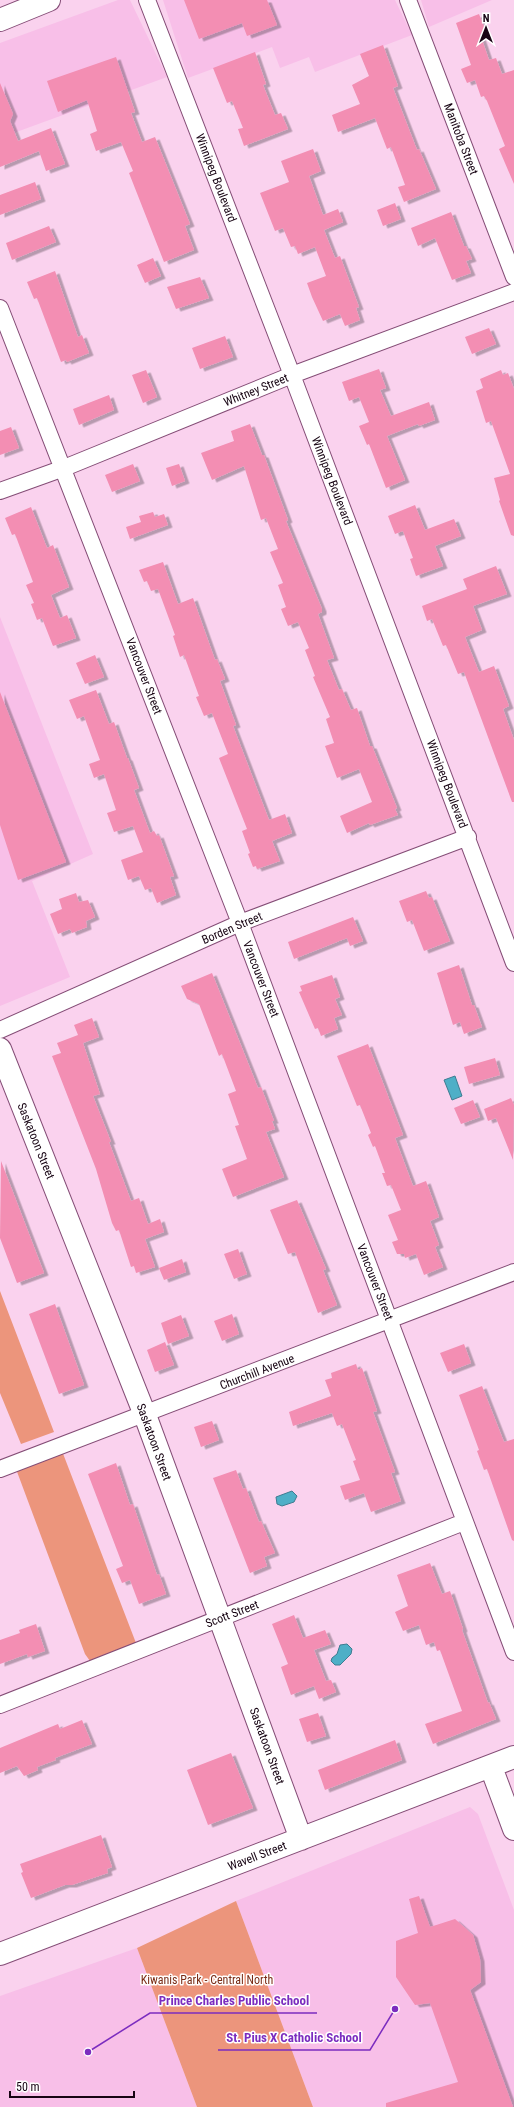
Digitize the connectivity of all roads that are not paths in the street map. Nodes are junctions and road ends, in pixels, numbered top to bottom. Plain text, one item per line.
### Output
1 (49, 0) edge
2 (147, 0) edge
3 (408, 0) edge
4 (0, 20) edge
5 (514, 277) edge
6 (514, 292) edge
7 (0, 308) edge
8 (292, 375) junction
9 (64, 468) junction
10 (0, 491) edge
11 (468, 837) junction
12 (240, 923) junction
13 (514, 963) edge
14 (0, 1030) edge
15 (0, 1049) edge
16 (514, 1272) edge
17 (390, 1320) junction
18 (144, 1415) junction
19 (0, 1469) edge
20 (464, 1522) junction
21 (219, 1619) junction
22 (514, 1652) edge
23 (0, 1705) edge
24 (514, 1757) edge
25 (491, 1767) junction
26 (514, 1830) edge
27 (301, 1839) junction
28 (0, 1954) edge

1 - 4 street
2 - 8 street, Winnipeg Boulevard
3 - 5 street, Manitoba Street
6 - 8 street, Whitney Street
7 - 9 street, Vancouver Street
8 - 9 street, Whitney Street
8 - 11 street, Winnipeg Boulevard
9 - 10 street, Whitney Street
9 - 12 street, Vancouver Street
11 - 12 street, Borden Street
11 - 13 street, Winnipeg Boulevard
12 - 14 street, Borden Street
12 - 17 street, Vancouver Street
15 - 18 street, Saskatoon Street
16 - 17 street, Churchill Avenue
17 - 18 street, Churchill Avenue
17 - 20 street, Vancouver Street
18 - 19 street, Churchill Avenue
18 - 21 street, Saskatoon Street
20 - 21 street, Scott Street
20 - 22 street, Vancouver Street
21 - 23 street, Scott Street
21 - 27 street, Saskatoon Street
24 - 25 street, Wavell Street
25 - 26 street
25 - 27 street, Wavell Street
27 - 28 street, Wavell Street

